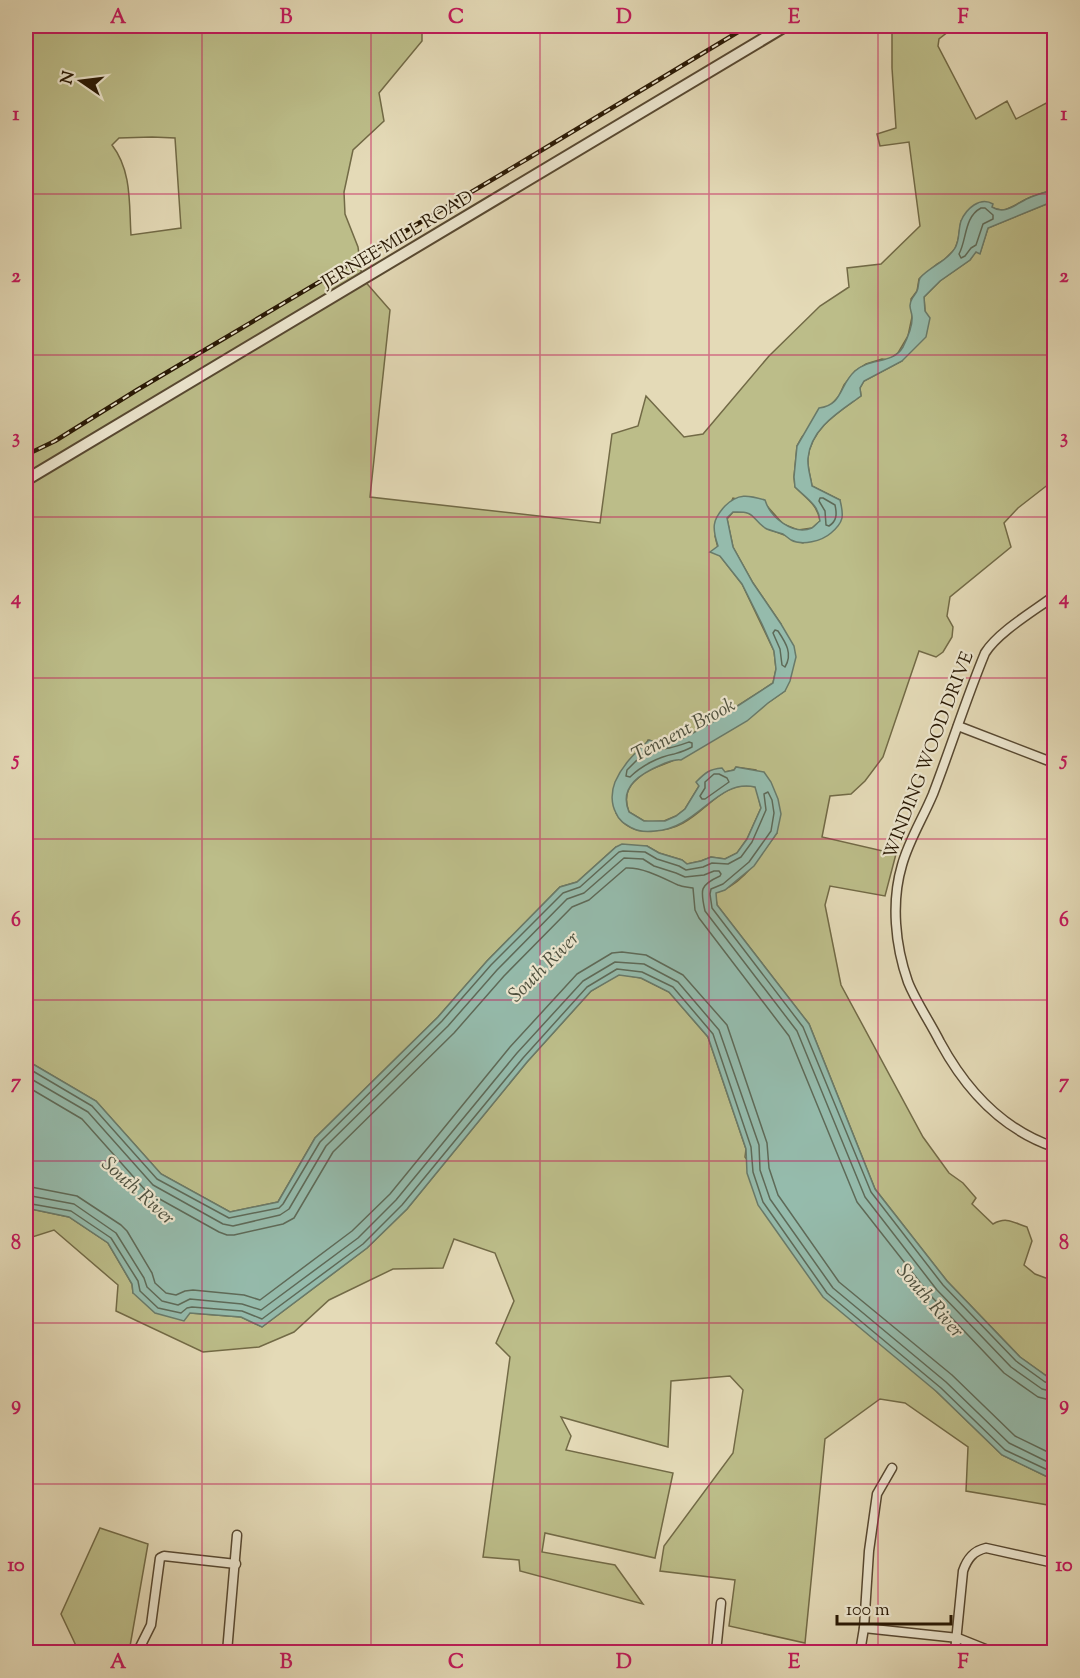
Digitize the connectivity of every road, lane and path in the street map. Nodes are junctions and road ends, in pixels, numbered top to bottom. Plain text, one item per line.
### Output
1 (785, 26) edge
2 (26, 480) edge
3 (1054, 596) edge
4 (958, 726) junction
5 (1054, 763) edge
6 (1054, 1147) edge
7 (892, 1468) dead end
8 (237, 1535) dead end
9 (1054, 1563) edge
10 (236, 1564) junction
11 (721, 1603) dead end
12 (864, 1628) junction
13 (957, 1638) junction
14 (139, 1653) edge
15 (227, 1653) edge
16 (716, 1653) edge
17 (860, 1653) edge
18 (956, 1653) edge
19 (993, 1653) edge

1 - 2 street, JERNEE MILL ROAD
3 - 4 street, WINDING WOOD DRIVE
4 - 5 street
4 - 6 street, WINDING WOOD DRIVE
7 - 12 street
8 - 10 street
9 - 13 street
10 - 14 street
10 - 15 street
11 - 16 street
12 - 13 street
12 - 17 street
13 - 18 street
13 - 19 street

